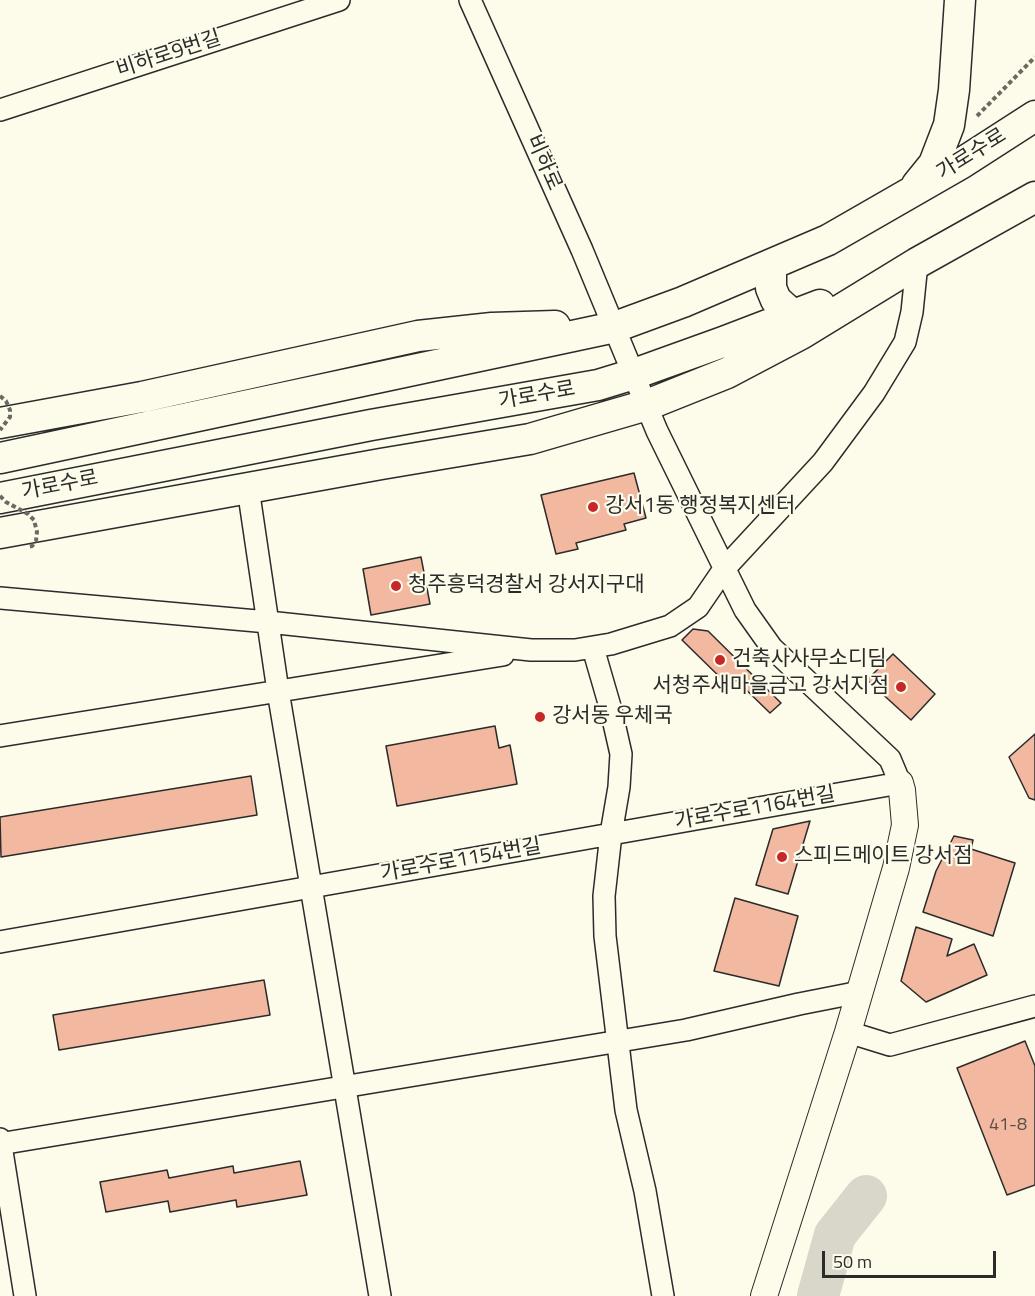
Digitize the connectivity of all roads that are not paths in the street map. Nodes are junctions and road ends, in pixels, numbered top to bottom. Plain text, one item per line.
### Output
1 (339, 0) edge
2 (470, 0) edge
3 (960, 0) edge
4 (1035, 93) edge
5 (0, 110) edge
6 (1035, 116) edge
7 (962, 163) junction
8 (1035, 182) edge
9 (904, 196) junction
10 (1035, 197) edge
11 (1035, 220) edge
12 (917, 263) junction
13 (773, 264) junction
14 (796, 315) junction
15 (615, 327) junction
16 (634, 374) junction
17 (647, 405) junction
18 (0, 423) edge
19 (0, 458) edge
20 (248, 488) junction
21 (0, 497) edge
22 (0, 533) edge
23 (724, 569) junction
24 (0, 597) edge
25 (268, 622) junction
26 (593, 648) junction
27 (531, 650) junction
28 (278, 691) junction
29 (0, 736) edge
30 (900, 783) junction
31 (611, 834) junction
32 (311, 887) junction
33 (0, 942) edge
34 (860, 992) junction
35 (1035, 1006) edge
36 (848, 1032) junction
37 (619, 1040) junction
38 (345, 1088) junction
39 (0, 1139) edge
40 (0, 1144) edge
41 (25, 1296) edge
42 (380, 1296) edge
43 (663, 1296) edge
44 (764, 1296) edge

1 - 5 street, 비하로9번길
2 - 15 street, 비하로
3 - 9 main road
4 - 7 main road
6 - 7 main road, 가로수로
7 - 9 main road, 가로수로
8 - 12 main road, 가로수로
9 - 13 main road, 가로수로
10 - 12 main road
11 - 12 main road
12 - 14 main road, 가로수로
12 - 17 main road
12 - 23 street
13 - 14 main road
13 - 15 main road, 가로수로
14 - 16 main road, 가로수로
15 - 16 street
15 - 18 main road, 가로수로
15 - 19 main road, 가로수로
16 - 17 street
16 - 21 main road, 가로수로
17 - 20 main road
17 - 23 street
20 - 22 main road
20 - 25 street
23 - 26 street
23 - 30 street
24 - 25 street
25 - 27 street
25 - 28 street
26 - 27 street
26 - 31 street
27 - 28 street
28 - 29 street
28 - 32 street
30 - 31 street, 가로수로1164번길
30 - 34 street
31 - 32 street, 가로수로1154번길
31 - 37 street
32 - 33 street, 가로수로1154번길
32 - 38 street
34 - 36 street
34 - 37 street
35 - 36 street
36 - 44 street
37 - 38 street
37 - 43 street
38 - 40 street
38 - 42 street
39 - 40 street
40 - 41 street

